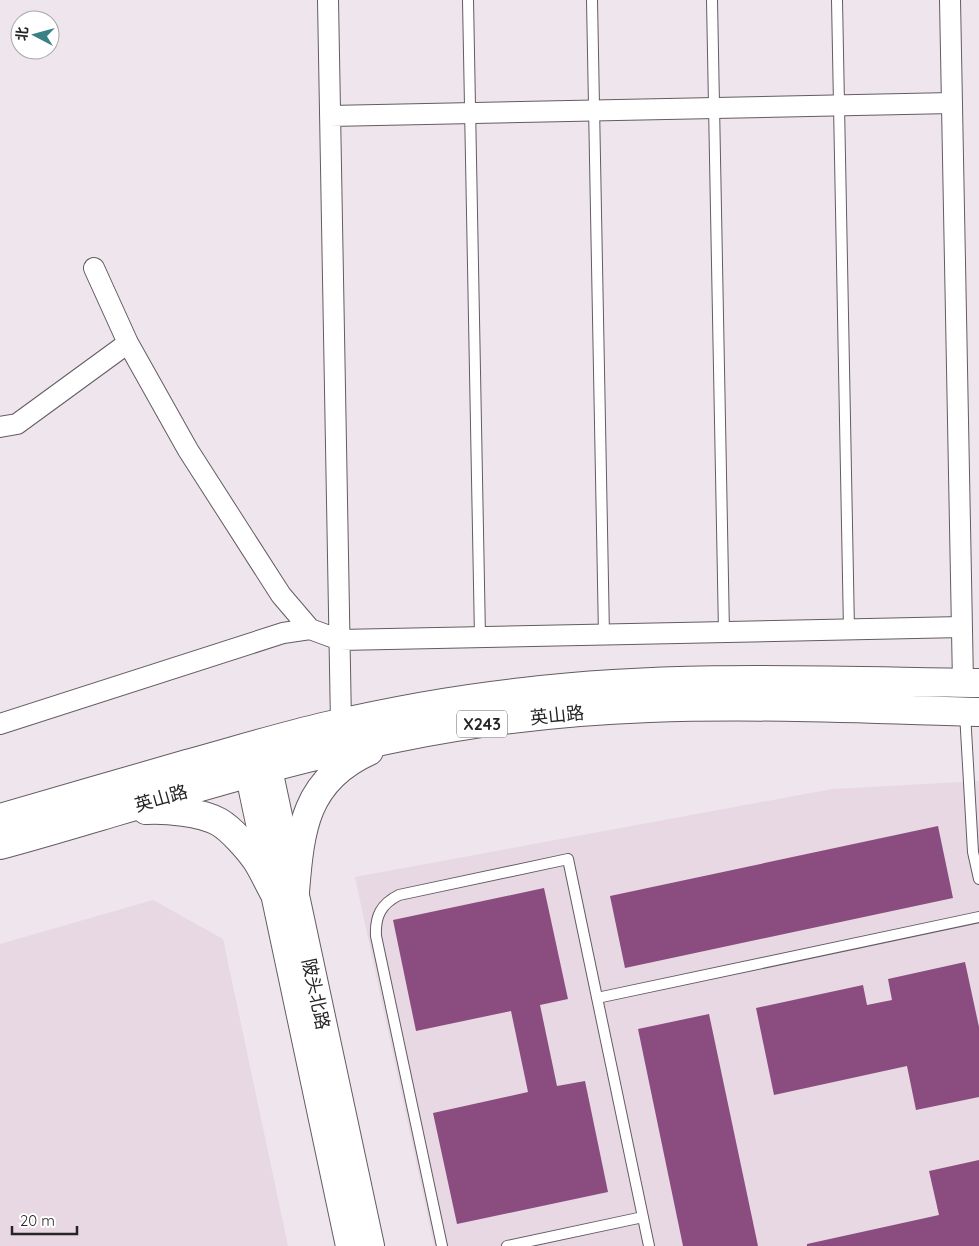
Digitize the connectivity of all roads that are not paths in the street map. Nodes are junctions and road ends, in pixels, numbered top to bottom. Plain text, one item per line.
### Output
1 (328, 0) edge
2 (468, 0) edge
3 (592, 0) edge
4 (712, 0) edge
5 (837, 0) edge
6 (950, 0) edge
7 (952, 103) junction
8 (839, 105) junction
9 (714, 108) junction
10 (594, 110) junction
11 (470, 113) junction
12 (330, 116) junction
13 (94, 268) dead end
14 (128, 343) junction
15 (0, 427) edge
16 (962, 627) junction
17 (310, 629) junction
18 (849, 630) junction
19 (724, 632) junction
20 (604, 635) junction
21 (480, 637) junction
22 (340, 640) junction
23 (971, 683) edge
24 (972, 711) edge
25 (341, 723) junction
26 (0, 724) edge
27 (397, 738) junction
28 (256, 757) junction
29 (112, 813) junction
30 (0, 818) edge
31 (0, 845) edge
32 (979, 879) edge
33 (285, 894) junction
34 (979, 917) edge
35 (598, 998) junction
36 (643, 1217) junction
37 (350, 1246) edge
38 (370, 1246) edge
39 (442, 1246) edge
40 (507, 1246) edge
41 (650, 1246) edge

1 - 12 street
2 - 11 lane
3 - 10 lane
4 - 9 lane
5 - 8 lane
6 - 7 street
7 - 8 street
7 - 16 street
8 - 9 street
8 - 18 lane
9 - 10 street
9 - 19 lane
10 - 11 street
10 - 20 lane
11 - 12 street
11 - 21 lane
12 - 22 street
13 - 14 street
14 - 15 street
14 - 17 street
16 - 18 street
16 - 23 street
17 - 22 street
17 - 26 street
18 - 19 street
19 - 20 street
20 - 21 street
21 - 22 street
22 - 25 street
23 - 25 main road, 英山路 / X243
24 - 27 main road, 英山路 / X243
24 - 32 lane
25 - 28 main road, 英山路 / X243
27 - 28 main road, 英山路 / X243
27 - 33 main road
28 - 29 main road, 英山路 / X243
28 - 30 main road, 英山路 / X243
28 - 33 main road, 陂头北路
29 - 31 main road, 英山路 / X243
29 - 33 main road
33 - 37 main road, 陂头北路
33 - 38 main road, 陂头北路
34 - 35 lane
35 - 36 lane
35 - 39 lane
36 - 40 lane
36 - 41 lane

